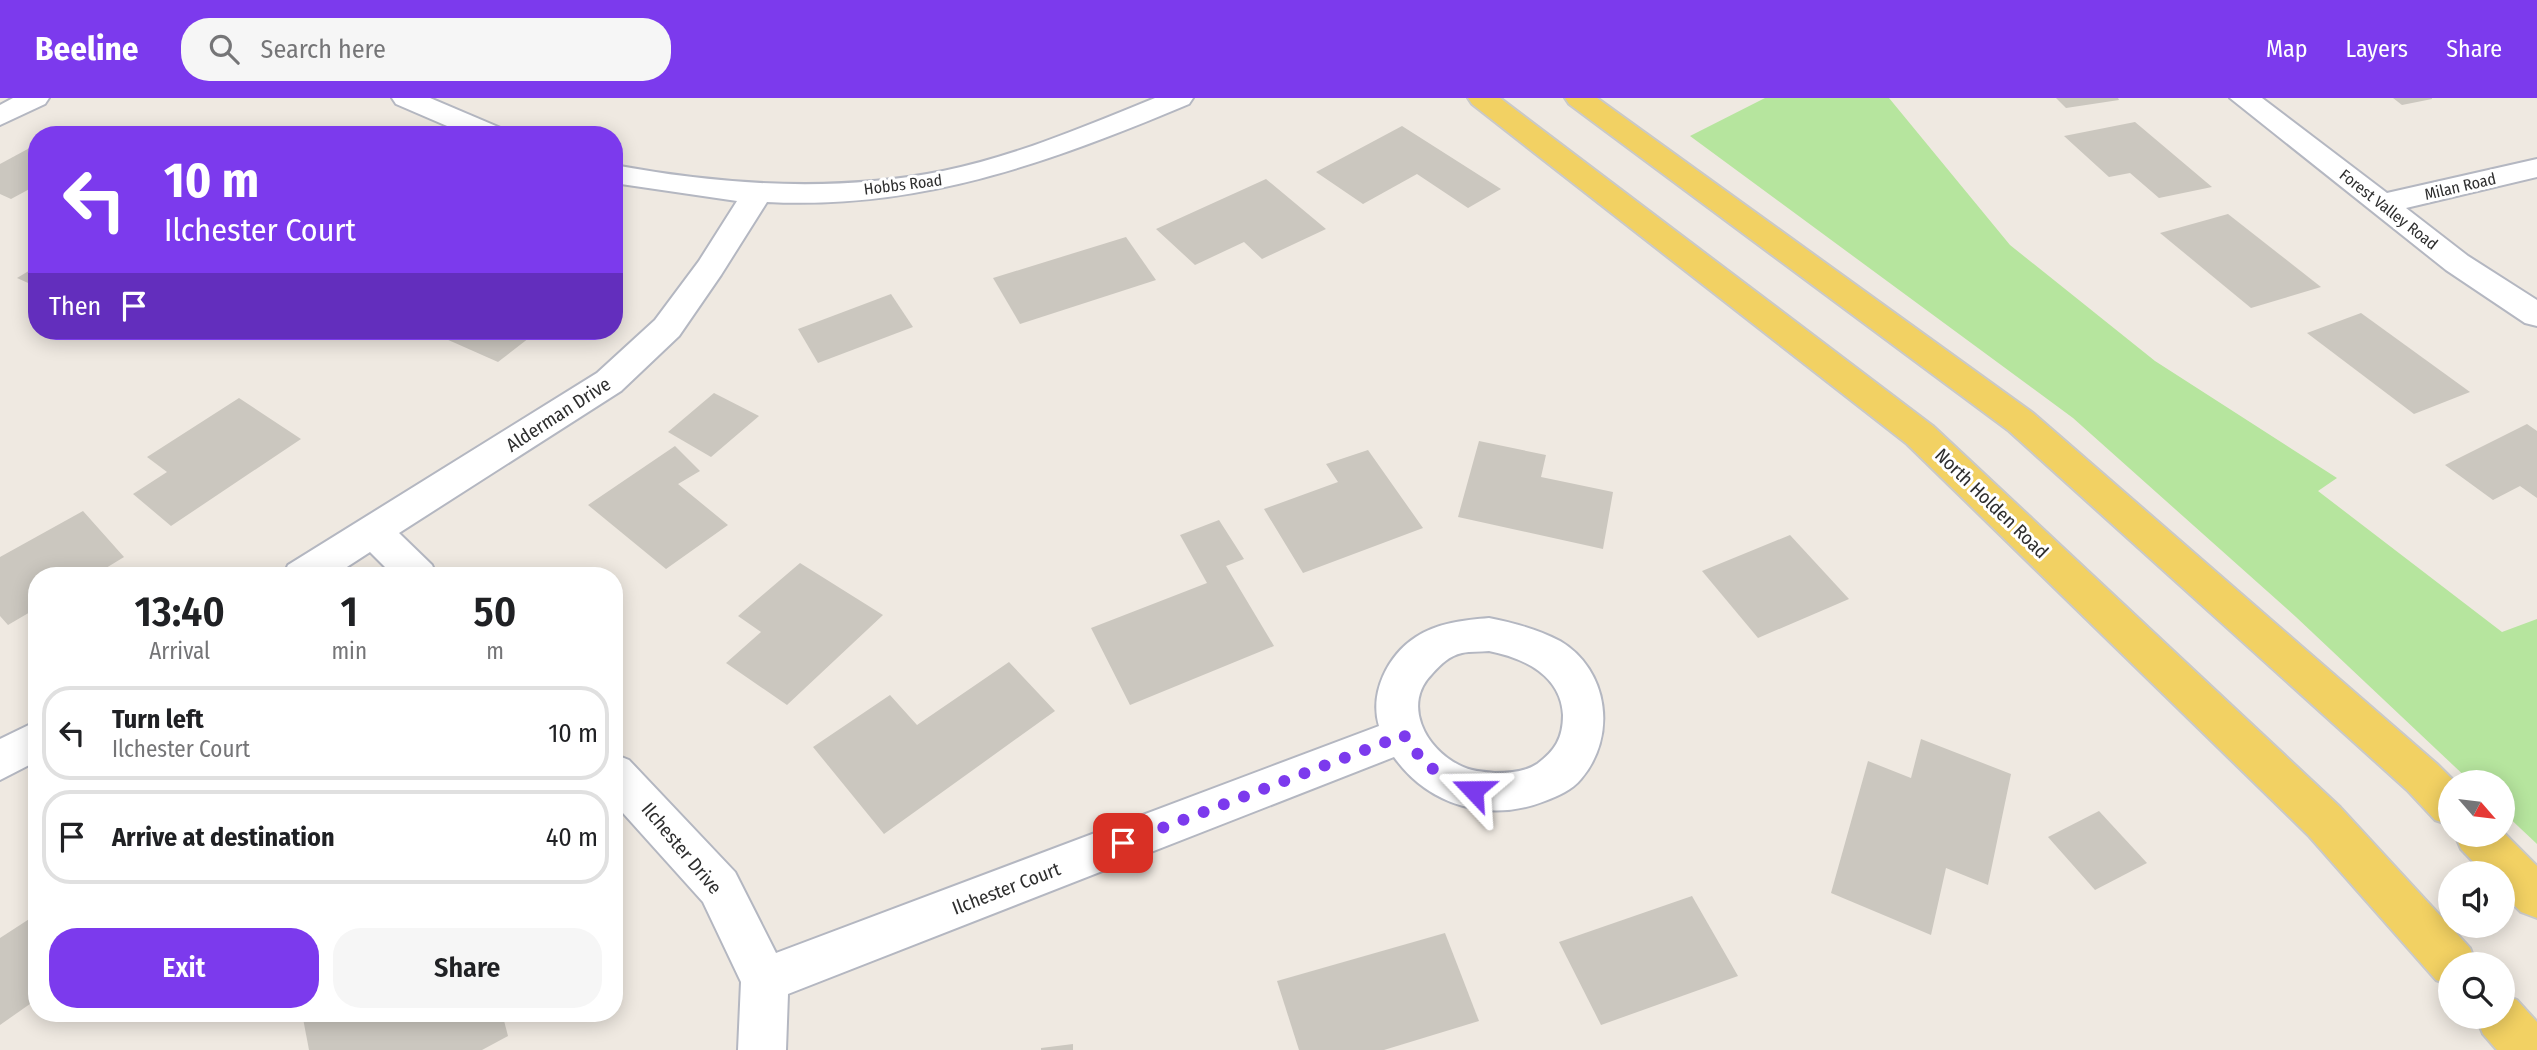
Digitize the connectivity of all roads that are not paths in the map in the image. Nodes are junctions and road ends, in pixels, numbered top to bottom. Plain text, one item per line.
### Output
1 (35, 98) edge
2 (406, 98) edge
3 (1179, 98) edge
4 (1482, 98) edge
5 (1579, 98) edge
6 (2244, 98) edge
7 (0, 116) edge
8 (472, 126) edge
9 (2537, 167) edge
10 (623, 176) edge
11 (758, 192) junction
12 (2382, 204) junction
13 (2537, 315) edge
14 (374, 531) junction
15 (316, 567) edge
16 (409, 567) edge
17 (1404, 735) junction
18 (28, 744) edge
19 (0, 761) edge
20 (623, 783) edge
21 (2438, 794) edge
22 (2489, 847) edge
23 (2537, 897) edge
24 (2442, 952) edge
25 (765, 981) junction
26 (2511, 1029) edge
27 (762, 1050) edge
28 (2529, 1050) edge

1 - 7 street
2 - 8 street
3 - 11 street, Hobbs Road
4 - 24 main road, North Holden Road
5 - 21 main road
6 - 12 street, Forest Valley Road
9 - 12 street, Milan Road
10 - 11 street, Hobbs Road
11 - 14 street, Alderman Drive
12 - 13 street, Forest Valley Road
14 - 15 street, Alderman Drive
14 - 16 street
17 - 17 street
17 - 25 street, Ilchester Court
18 - 19 street
20 - 25 street, Ilchester Drive
22 - 23 main road
25 - 27 street, Ilchester Drive
26 - 28 main road

